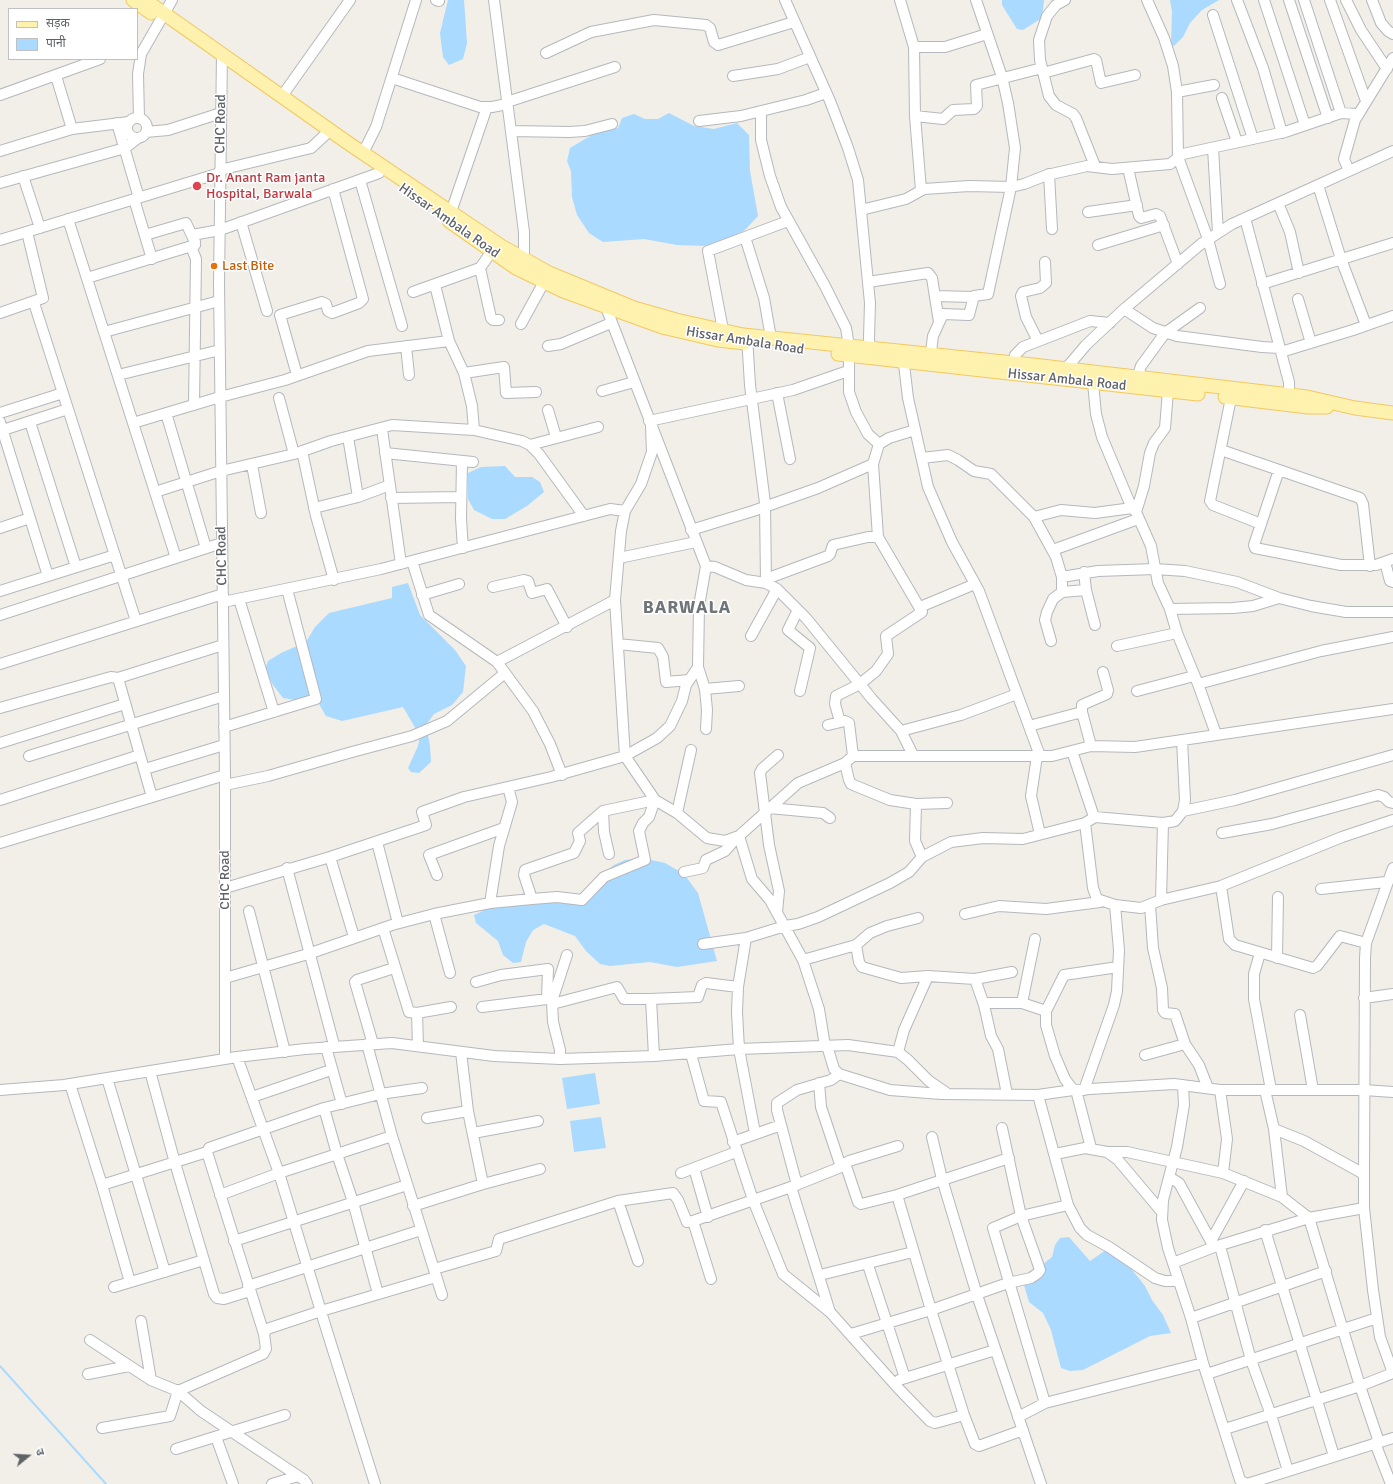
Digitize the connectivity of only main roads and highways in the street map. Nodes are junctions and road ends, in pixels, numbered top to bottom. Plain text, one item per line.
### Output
1 (133, 0) edge
2 (145, 0) edge
3 (162, 16) junction
4 (222, 58) junction
5 (604, 301) junction
6 (747, 339) junction
7 (848, 351) junction
8 (930, 360) junction
9 (1355, 408) junction
10 (1393, 413) edge

1 - 3 main road, Hissar Ambala Road
2 - 3 main road, Hissar Ambala Road
3 - 4 main road, Hissar Ambala Road
4 - 5 main road, Hissar Ambala Road
4 - 5 main road, Hissar Ambala Road
5 - 6 main road, Hissar Ambala Road
5 - 6 main road, Hissar Ambala Road
6 - 7 main road, Hissar Ambala Road
6 - 7 main road, Hissar Ambala Road
7 - 8 main road, Hissar Ambala Road
8 - 9 main road, Hissar Ambala Road
8 - 9 main road, Hissar Ambala Road
9 - 10 main road, Hissar Ambala Road

